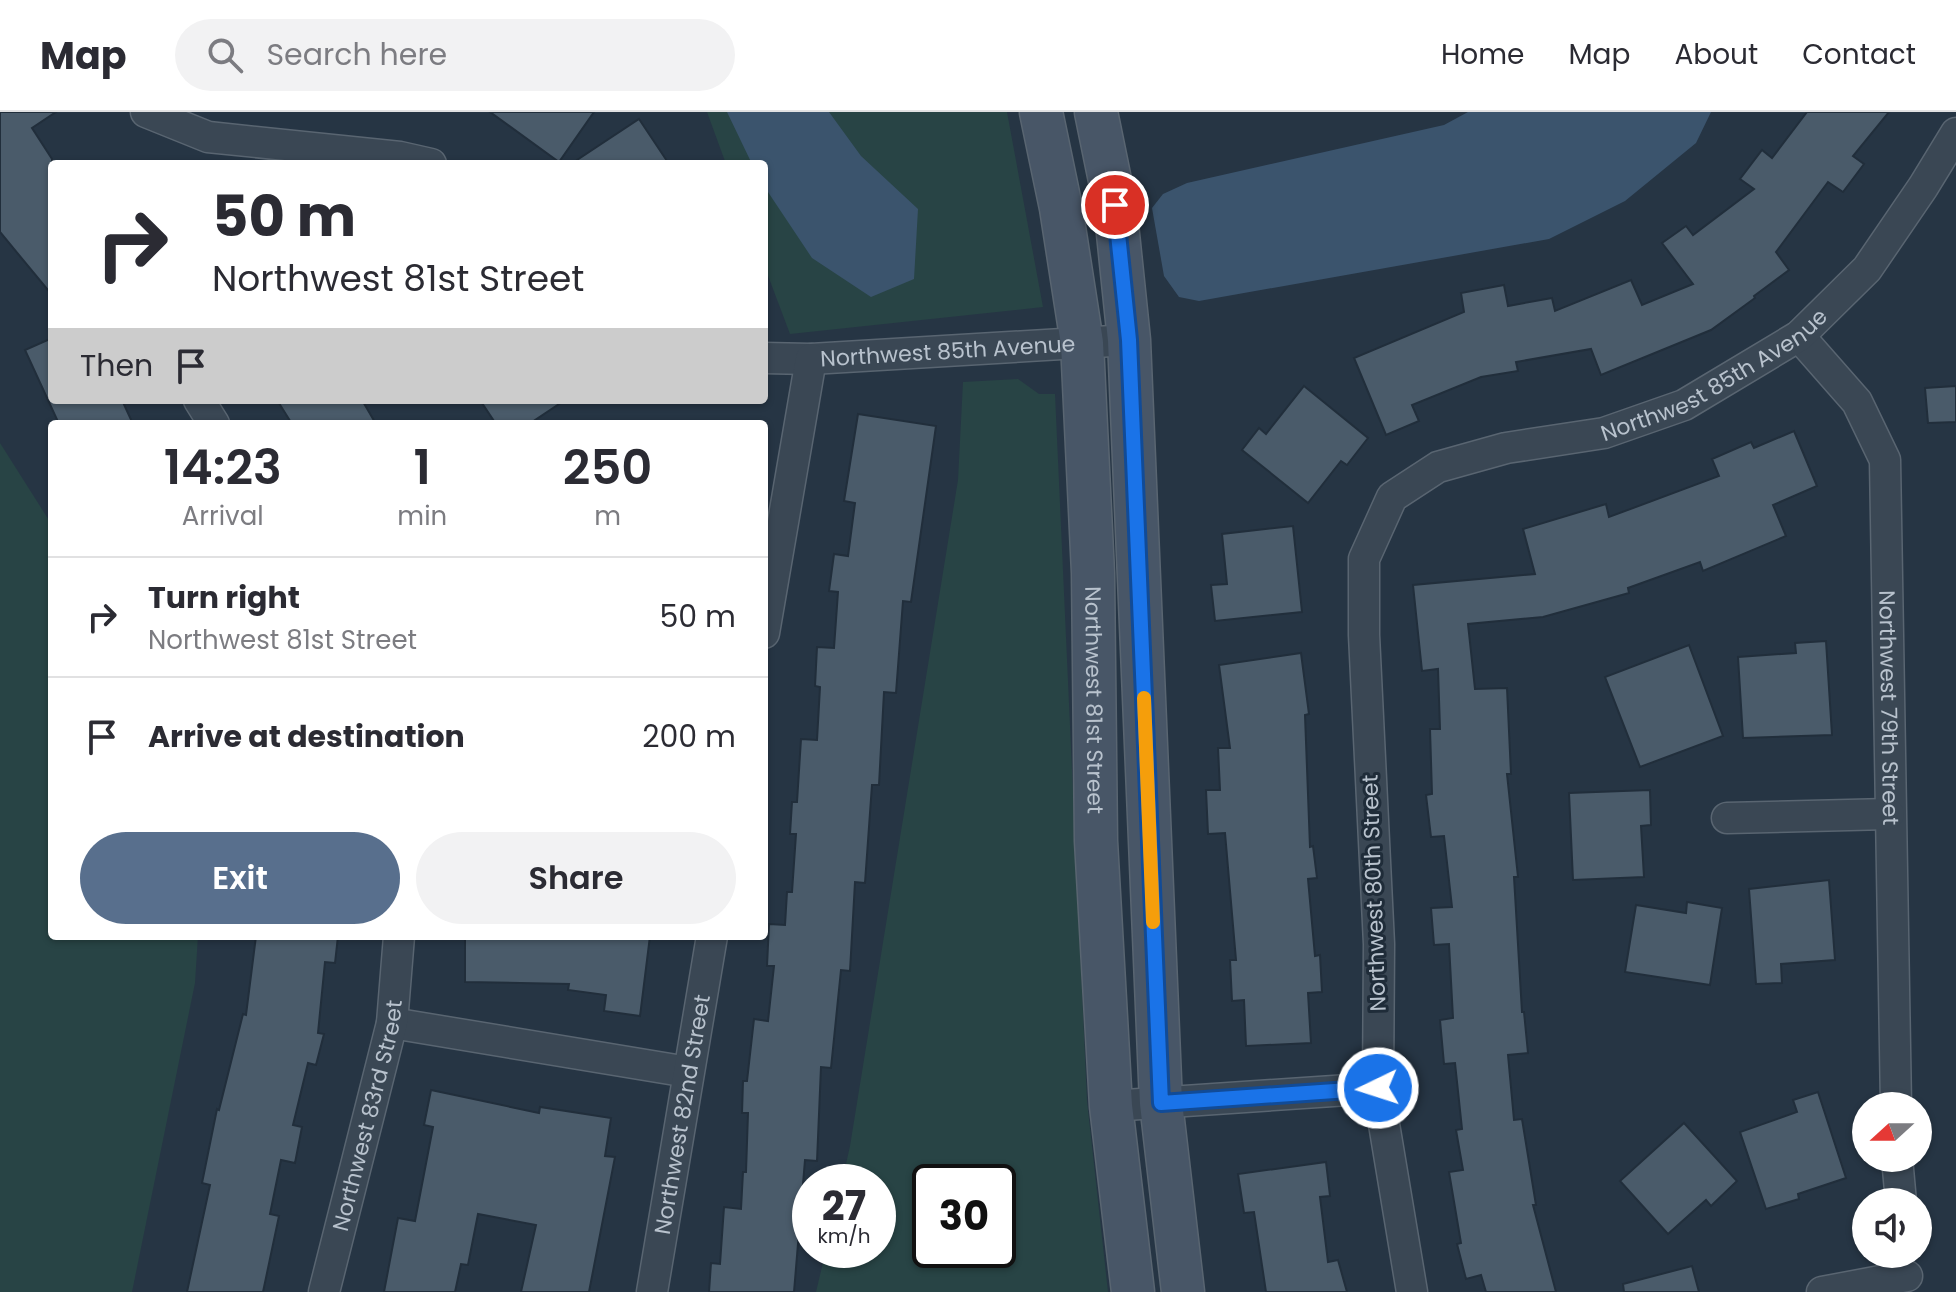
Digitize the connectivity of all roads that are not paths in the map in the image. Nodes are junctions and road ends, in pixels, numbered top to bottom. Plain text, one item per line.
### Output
1 (146, 112) edge
2 (1041, 112) edge
3 (1096, 112) edge
4 (1956, 133) edge
5 (206, 150) edge
6 (413, 160) edge
7 (1799, 336) junction
8 (1129, 340) junction
9 (1082, 343) junction
10 (768, 358) edge
11 (811, 359) junction
12 (1392, 497) joint
13 (768, 610) edge
14 (1889, 814) junction
15 (1727, 818) dead end
16 (399, 940) edge
17 (711, 940) edge
18 (392, 1023) junction
19 (688, 1072) junction
20 (1378, 1088) junction
21 (1896, 1092) edge
22 (1161, 1103) junction
23 (1111, 1106) junction
24 (1908, 1274) edge
25 (324, 1292) edge
26 (652, 1292) edge
27 (1133, 1292) edge
28 (1183, 1292) edge
29 (1412, 1292) edge
30 (1822, 1292) edge

1 - 5 street
2 - 9 street, Northwest 81st Street
3 - 8 street
4 - 7 street, Northwest 85th Avenue
5 - 6 street
7 - 12 street, Northwest 85th Avenue
7 - 14 street, Northwest 79th Street
8 - 9 street, Northwest 85th Avenue
8 - 22 street
9 - 11 street, Northwest 85th Avenue
9 - 23 street, Northwest 81st Street
10 - 11 street, Northwest 85th Avenue
11 - 13 street
12 - 20 street, Northwest 80th Street
14 - 15 street
14 - 21 street, Northwest 79th Street
16 - 18 street, Northwest 83rd Street
17 - 19 street, Northwest 82nd Street
18 - 19 street
18 - 25 street, Northwest 83rd Street
19 - 26 street, Northwest 82nd Street
20 - 22 street
20 - 29 street, Northwest 80th Street
22 - 23 street
22 - 28 street
23 - 27 street, Northwest 81st Street
24 - 30 street

